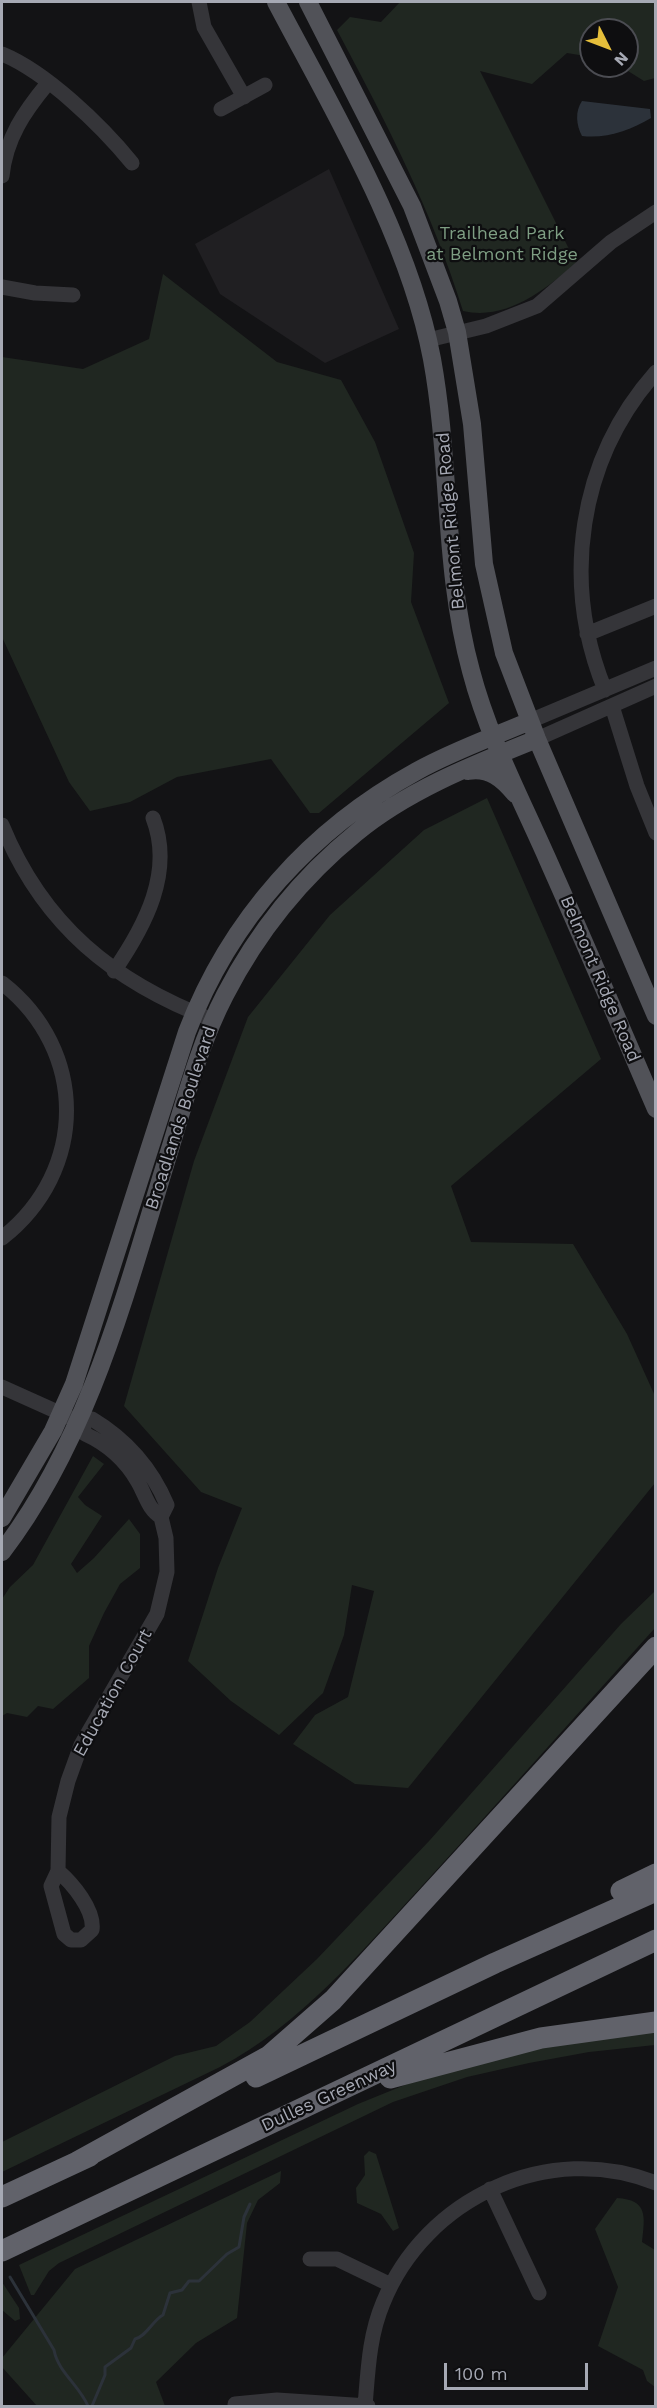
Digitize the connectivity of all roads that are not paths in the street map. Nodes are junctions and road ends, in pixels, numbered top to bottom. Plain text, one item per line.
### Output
1 (199, 2) edge
2 (276, 2) edge
3 (308, 2) edge
4 (2, 54) edge
5 (48, 83) junction
6 (265, 85) dead end
7 (244, 97) junction
8 (221, 109) dead end
9 (132, 163) dead end
10 (2, 176) edge
11 (656, 212) edge
12 (2, 287) edge
13 (73, 295) dead end
14 (457, 332) junction
15 (428, 340) junction
16 (656, 372) edge
17 (656, 606) edge
18 (587, 634) junction
19 (656, 668) edge
20 (656, 686) edge
21 (605, 690) junction
22 (612, 706) junction
23 (530, 721) junction
24 (494, 736) junction
25 (537, 739) junction
26 (501, 754) junction
27 (457, 773) junction
28 (522, 802) junction
29 (153, 818) dead end
30 (2, 825) edge
31 (656, 833) edge
32 (114, 971) junction
33 (2, 983) edge
34 (194, 1012) junction
35 (656, 1016) edge
36 (213, 1020) junction
37 (656, 1109) edge
38 (2, 1238) edge
39 (2, 1387) edge
40 (74, 1419) junction
41 (2, 1518) edge
42 (2, 1552) edge
43 (656, 1647) edge
44 (58, 1871) dead end
45 (656, 1874) edge
46 (656, 1891) edge
47 (656, 1940) edge
48 (495, 1963) junction
49 (656, 2022) edge
50 (338, 2091) junction
51 (77, 2162) junction
52 (656, 2183) edge
53 (490, 2189) junction
54 (2, 2197) edge
55 (2, 2251) edge
56 (310, 2259) dead end
57 (391, 2285) junction
58 (539, 2293) dead end
59 (235, 2404) dead end
60 (366, 2406) edge

1 - 7 street
2 - 15 main road, Belmont Ridge Road
3 - 14 main road, Belmont Ridge Road
4 - 5 street
5 - 9 street
5 - 10 street
6 - 7 street
7 - 8 street
11 - 14 street
12 - 13 street
14 - 15 street
14 - 23 main road, Belmont Ridge Road
15 - 24 main road, Belmont Ridge Road
16 - 18 street
17 - 18 street
18 - 21 street
19 - 21 street
20 - 22 street
21 - 23 street
22 - 25 street
22 - 31 street
23 - 24 main road, Broadlands Boulevard
23 - 25 main road, Belmont Ridge Road
24 - 26 main road, Belmont Ridge Road
24 - 34 main road, Broadlands Boulevard
25 - 26 main road, Broadlands Boulevard
25 - 35 main road, Belmont Ridge Road
26 - 27 main road, Broadlands Boulevard
26 - 28 main road, Belmont Ridge Road
27 - 28 main road
27 - 36 main road, Broadlands Boulevard
28 - 37 main road, Belmont Ridge Road
29 - 32 street
30 - 32 street
32 - 34 street
33 - 38 street
34 - 36 street
34 - 40 main road, Broadlands Boulevard
36 - 40 main road, Broadlands Boulevard
39 - 40 street
40 - 41 main road, Broadlands Boulevard
40 - 42 main road, Broadlands Boulevard
40 - 44 street, Education Court
43 - 51 highway
45 - 48 highway
46 - 48 highway
47 - 50 highway, Dulles Greenway
48 - 51 highway
49 - 50 highway
50 - 55 highway, Dulles Greenway
51 - 54 highway
52 - 53 street
53 - 57 street
53 - 58 street
56 - 57 street
57 - 60 street
59 - 60 street

